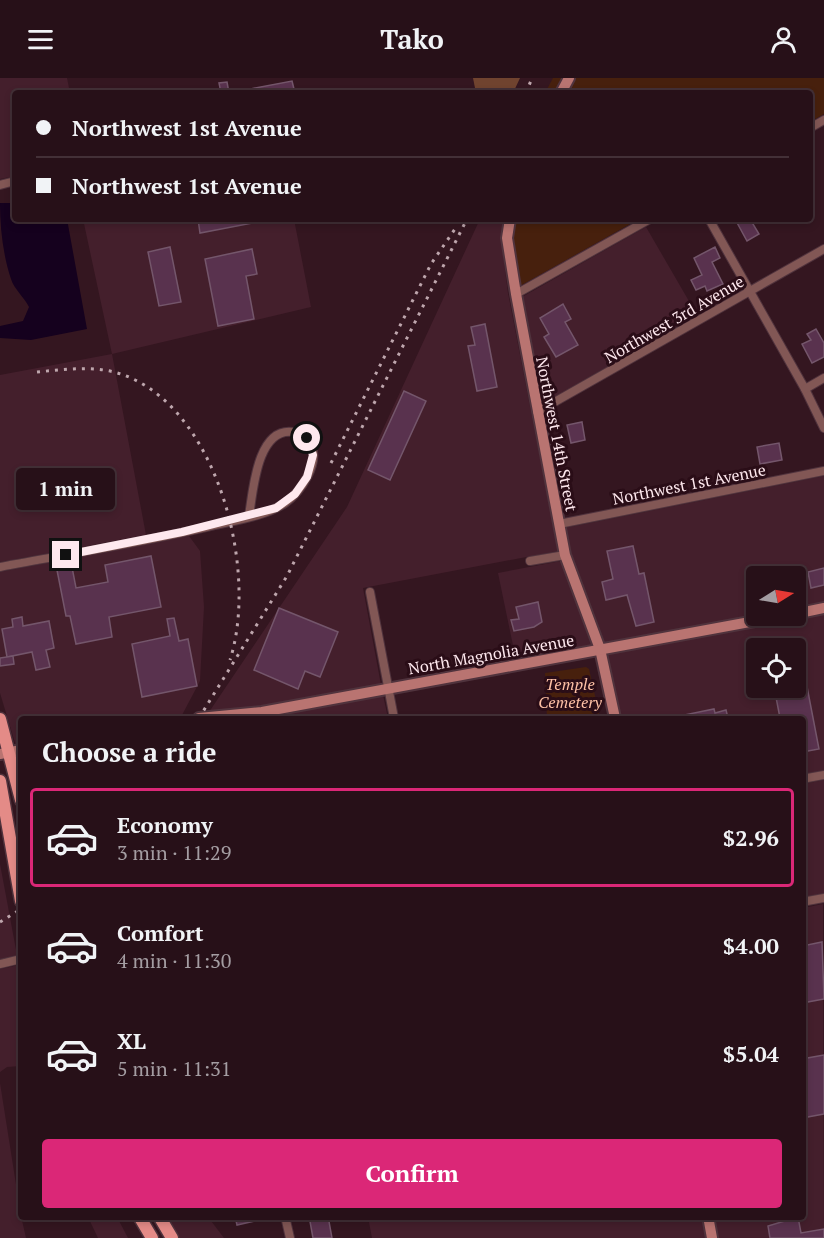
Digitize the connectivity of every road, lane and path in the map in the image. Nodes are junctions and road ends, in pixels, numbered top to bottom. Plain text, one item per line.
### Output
1 (510, 222) edge
2 (645, 222) edge
3 (711, 222) edge
4 (824, 249) edge
5 (748, 292) junction
6 (516, 294) junction
7 (824, 378) edge
8 (805, 389) junction
9 (537, 412) junction
10 (824, 428) edge
11 (824, 471) edge
12 (249, 516) junction
13 (559, 524) junction
14 (565, 555) junction
15 (530, 561) dead end
16 (0, 567) edge
17 (370, 592) dead end
18 (824, 608) edge
19 (806, 612) edge
20 (746, 623) edge
21 (600, 650) junction
22 (388, 689) junction
23 (262, 715) edge
24 (241, 716) edge
25 (394, 716) edge
26 (615, 716) edge
27 (0, 719) edge
28 (10, 752) edge
29 (824, 775) edge
30 (806, 778) edge
31 (0, 780) edge
32 (18, 787) edge
33 (18, 884) edge
34 (824, 898) edge
35 (806, 901) edge
36 (18, 960) edge
37 (0, 964) edge
38 (141, 1220) edge
39 (161, 1220) edge
40 (286, 1220) edge
41 (709, 1220) edge
42 (152, 1238) edge
43 (172, 1238) edge
44 (290, 1238) edge
45 (712, 1238) edge

1 - 6 main road, Northwest 14th Street
2 - 6 street
3 - 5 street
4 - 5 street, Northwest 3rd Avenue
5 - 8 street
5 - 9 street, Northwest 3rd Avenue
6 - 9 main road, Northwest 14th Street
7 - 8 street
8 - 10 street
9 - 13 main road, Northwest 14th Street
11 - 13 street, Northwest 1st Avenue
12 - 12 street
12 - 16 street
13 - 14 main road, Northwest 14th Street
14 - 15 street
14 - 21 main road, Northwest 14th Street
17 - 22 street
18 - 19 main road
20 - 21 main road, North Magnolia Avenue
21 - 22 main road, North Magnolia Avenue
21 - 26 main road, Northwest 14th Street
22 - 23 main road, North Magnolia Avenue
22 - 25 street
23 - 24 main road, North Magnolia Avenue
27 - 28 main road
28 - 32 main road
29 - 30 street
31 - 33 main road
34 - 35 street
36 - 37 street
38 - 42 main road
39 - 43 main road
40 - 44 street
41 - 45 main road

